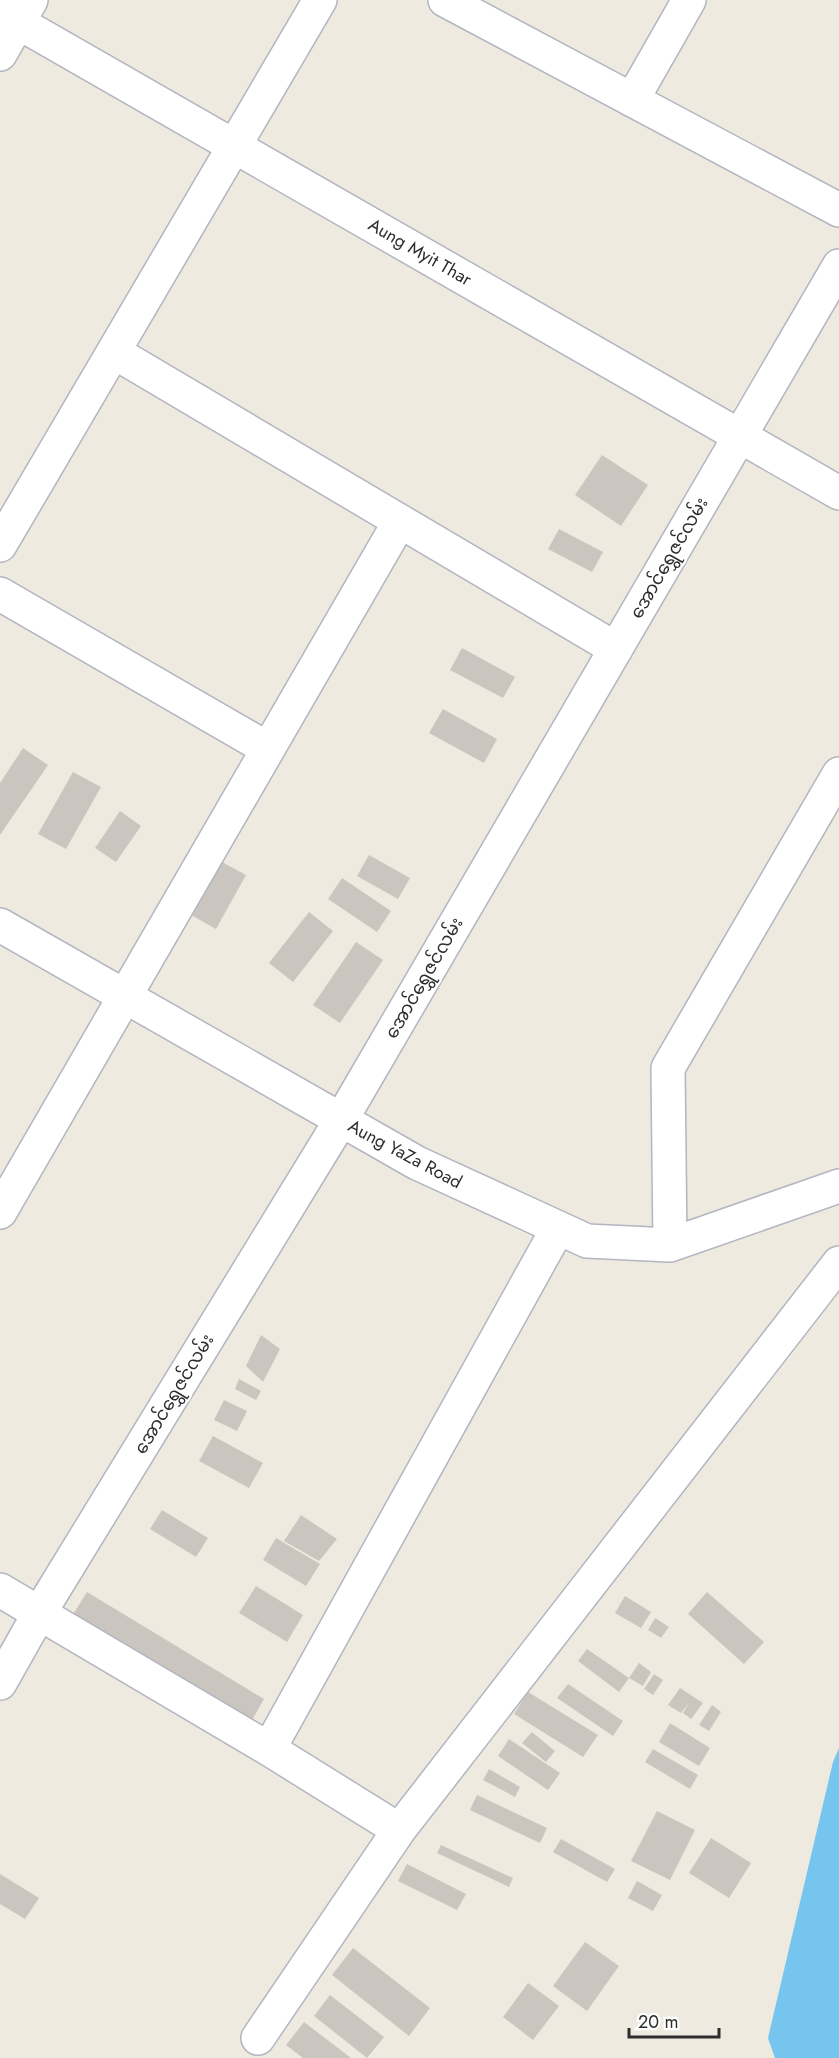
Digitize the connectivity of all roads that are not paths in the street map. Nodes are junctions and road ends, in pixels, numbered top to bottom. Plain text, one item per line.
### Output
1 (320, 0) edge
2 (445, 0) edge
3 (688, 0) edge
4 (16, 11) edge
5 (0, 54) edge
6 (633, 100) junction
7 (234, 146) junction
8 (839, 210) edge
9 (839, 266) edge
10 (114, 352) junction
11 (740, 436) junction
12 (839, 494) edge
13 (400, 521) junction
14 (0, 545) edge
15 (0, 594) edge
16 (616, 649) junction
17 (268, 748) junction
18 (839, 774) edge
19 (831, 808) edge
20 (0, 926) edge
21 (124, 996) junction
22 (341, 1120) junction
23 (837, 1192) edge
24 (0, 1212) edge
25 (558, 1228) junction
26 (670, 1245) junction
27 (839, 1263) edge
28 (0, 1590) edge
29 (40, 1612) junction
30 (0, 1683) edge
31 (269, 1749) junction
32 (399, 1830) junction
33 (258, 2038) dead end

1 - 7 street
2 - 6 street
3 - 6 street
4 - 5 street
4 - 7 street, Aung Myit Thar
6 - 8 street
7 - 10 street
7 - 11 street, Aung Myit Thar
9 - 11 street, အောင်ရွှေဇင်လမ်း
10 - 13 street
10 - 14 street
11 - 12 street, Aung Myit Thar
11 - 16 street, အောင်ရွှေဇင်လမ်း
13 - 16 street
13 - 17 street
15 - 17 street
16 - 22 street, အောင်ရွှေဇင်လမ်း
17 - 21 street
18 - 19 street
19 - 26 street
20 - 21 street, Aung YaZa Road
21 - 22 street, Aung YaZa Road
21 - 24 street
22 - 25 street, Aung YaZa Road
22 - 29 street, အောင်ရွှေဇင်လမ်း
23 - 26 street, Aung YaZa Road
25 - 26 street, Aung YaZa Road
25 - 31 street
27 - 32 street
28 - 29 street
29 - 30 street, အောင်ရွှေဇင်လမ်း
29 - 31 street
31 - 32 street
32 - 33 street

